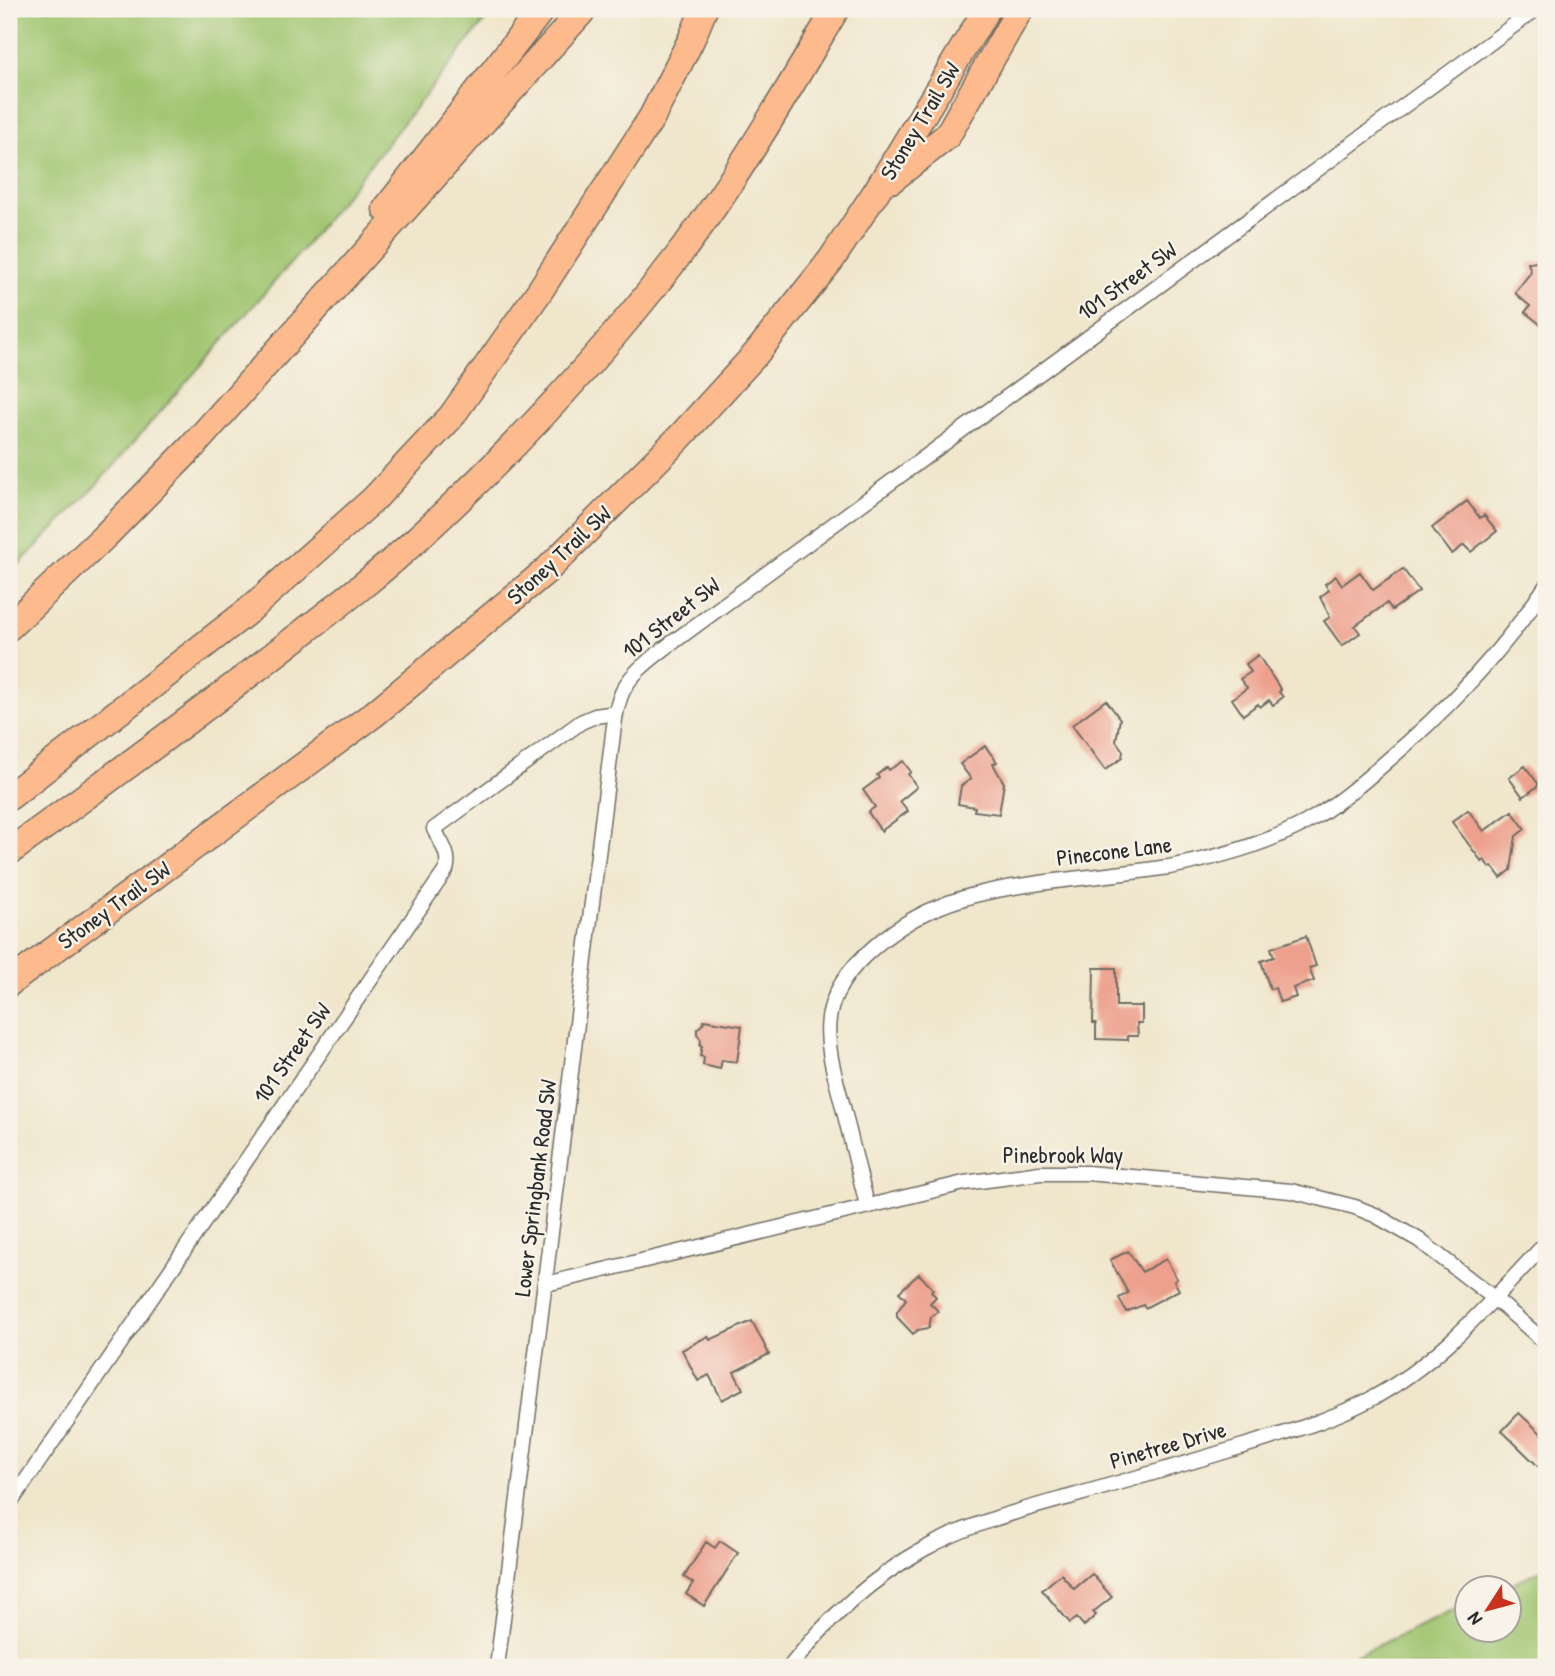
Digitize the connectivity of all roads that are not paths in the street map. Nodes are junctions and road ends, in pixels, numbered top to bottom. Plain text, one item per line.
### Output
1 (542, 9) edge
2 (584, 9) edge
3 (704, 9) edge
4 (836, 9) edge
5 (988, 9) edge
6 (1020, 9) edge
7 (1536, 9) edge
8 (876, 192) junction
9 (251, 380) junction
10 (1546, 586) edge
11 (9, 627) edge
12 (616, 713) junction
13 (9, 797) edge
14 (9, 852) edge
15 (9, 983) edge
16 (867, 1205) junction
17 (1546, 1243) edge
18 (546, 1284) junction
19 (1494, 1298) junction
20 (1546, 1343) edge
21 (9, 1505) edge
22 (497, 1667) edge
23 (790, 1667) edge

1 - 9 highway
2 - 9 highway
3 - 13 highway
4 - 14 highway
5 - 8 highway, Stoney Trail SW
6 - 8 highway
7 - 12 street, 101 Street SW
8 - 15 highway, Stoney Trail SW
9 - 11 highway
10 - 16 street, Pinecone Lane
12 - 18 street, Lower Springbank Road SW
12 - 21 street, 101 Street SW
16 - 18 street, Pinebrook Way
16 - 19 street, Pinebrook Way
17 - 19 street, Pinetree Drive
18 - 22 street, Lower Springbank Road SW
19 - 20 street, Pinebrook Way
19 - 23 street, Pinetree Drive

